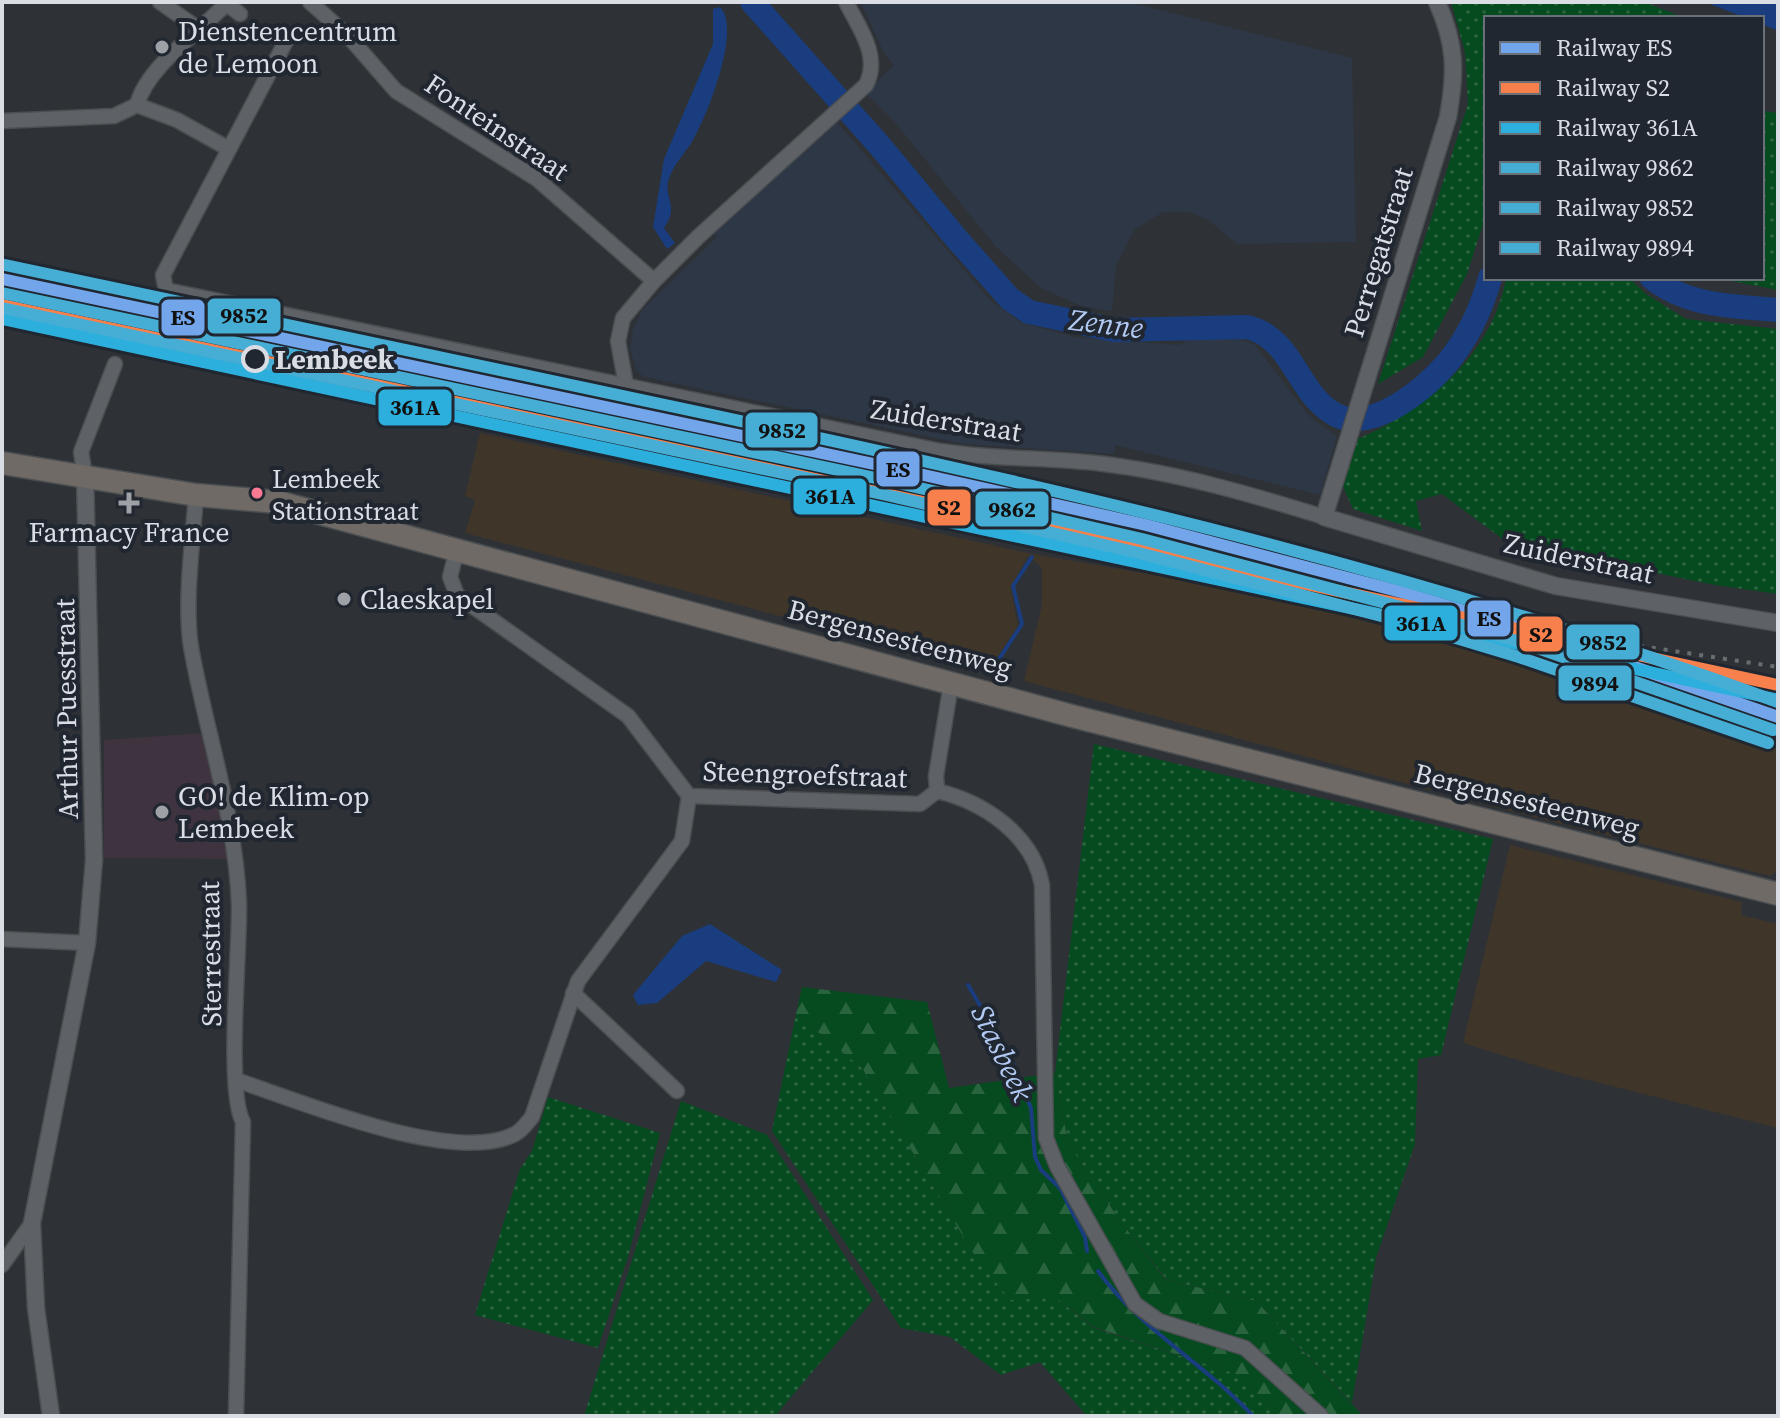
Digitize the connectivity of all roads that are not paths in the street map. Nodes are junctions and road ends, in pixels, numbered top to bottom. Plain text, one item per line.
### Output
1 (160, 2) edge
2 (846, 2) edge
3 (1437, 2) edge
4 (228, 3) edge
5 (314, 8) edge
6 (240, 14) dead end
7 (200, 30) junction
8 (286, 41) dead end
9 (137, 105) junction
10 (2, 121) edge
11 (229, 149) junction
12 (654, 281) junction
13 (115, 364) dead end
14 (626, 385) junction
15 (2, 463) edge
16 (85, 475) junction
17 (196, 495) junction
18 (1324, 517) junction
19 (457, 549) junction
20 (1778, 623) edge
21 (951, 684) junction
22 (937, 791) junction
23 (689, 796) junction
24 (1778, 894) edge
25 (2, 939) edge
26 (87, 943) junction
27 (573, 993) junction
28 (236, 1080) junction
29 (677, 1091) dead end
30 (32, 1223) junction
31 (2, 1265) edge
32 (51, 1416) edge
33 (236, 1416) edge
34 (1321, 1416) edge

1 - 7 street
2 - 12 street
3 - 18 street, Perregatstraat
4 - 6 street
4 - 7 street
5 - 12 street, Fonteinstraat
7 - 9 street
8 - 11 street
9 - 10 street
9 - 11 street
11 - 14 street, Zuiderstraat
12 - 14 street
13 - 16 street
14 - 18 street, Zuiderstraat
15 - 16 main road, Bergensesteenweg
16 - 17 main road, Bergensesteenweg
16 - 26 street, Arthur Puesstraat
17 - 19 main road, Bergensesteenweg
17 - 28 street, Sterrestraat
18 - 20 street, Zuiderstraat
19 - 21 main road, Bergensesteenweg
19 - 23 street, Steengroefstraat
21 - 22 street
21 - 24 main road, Bergensesteenweg
22 - 23 street, Steengroefstraat
22 - 34 street, Steengroefstraat
23 - 27 street
25 - 26 street
26 - 30 street, Arthur Puesstraat
27 - 28 street
27 - 29 street
28 - 33 street, Sterrestraat
30 - 31 street
30 - 32 street, Arthur Puesstraat

